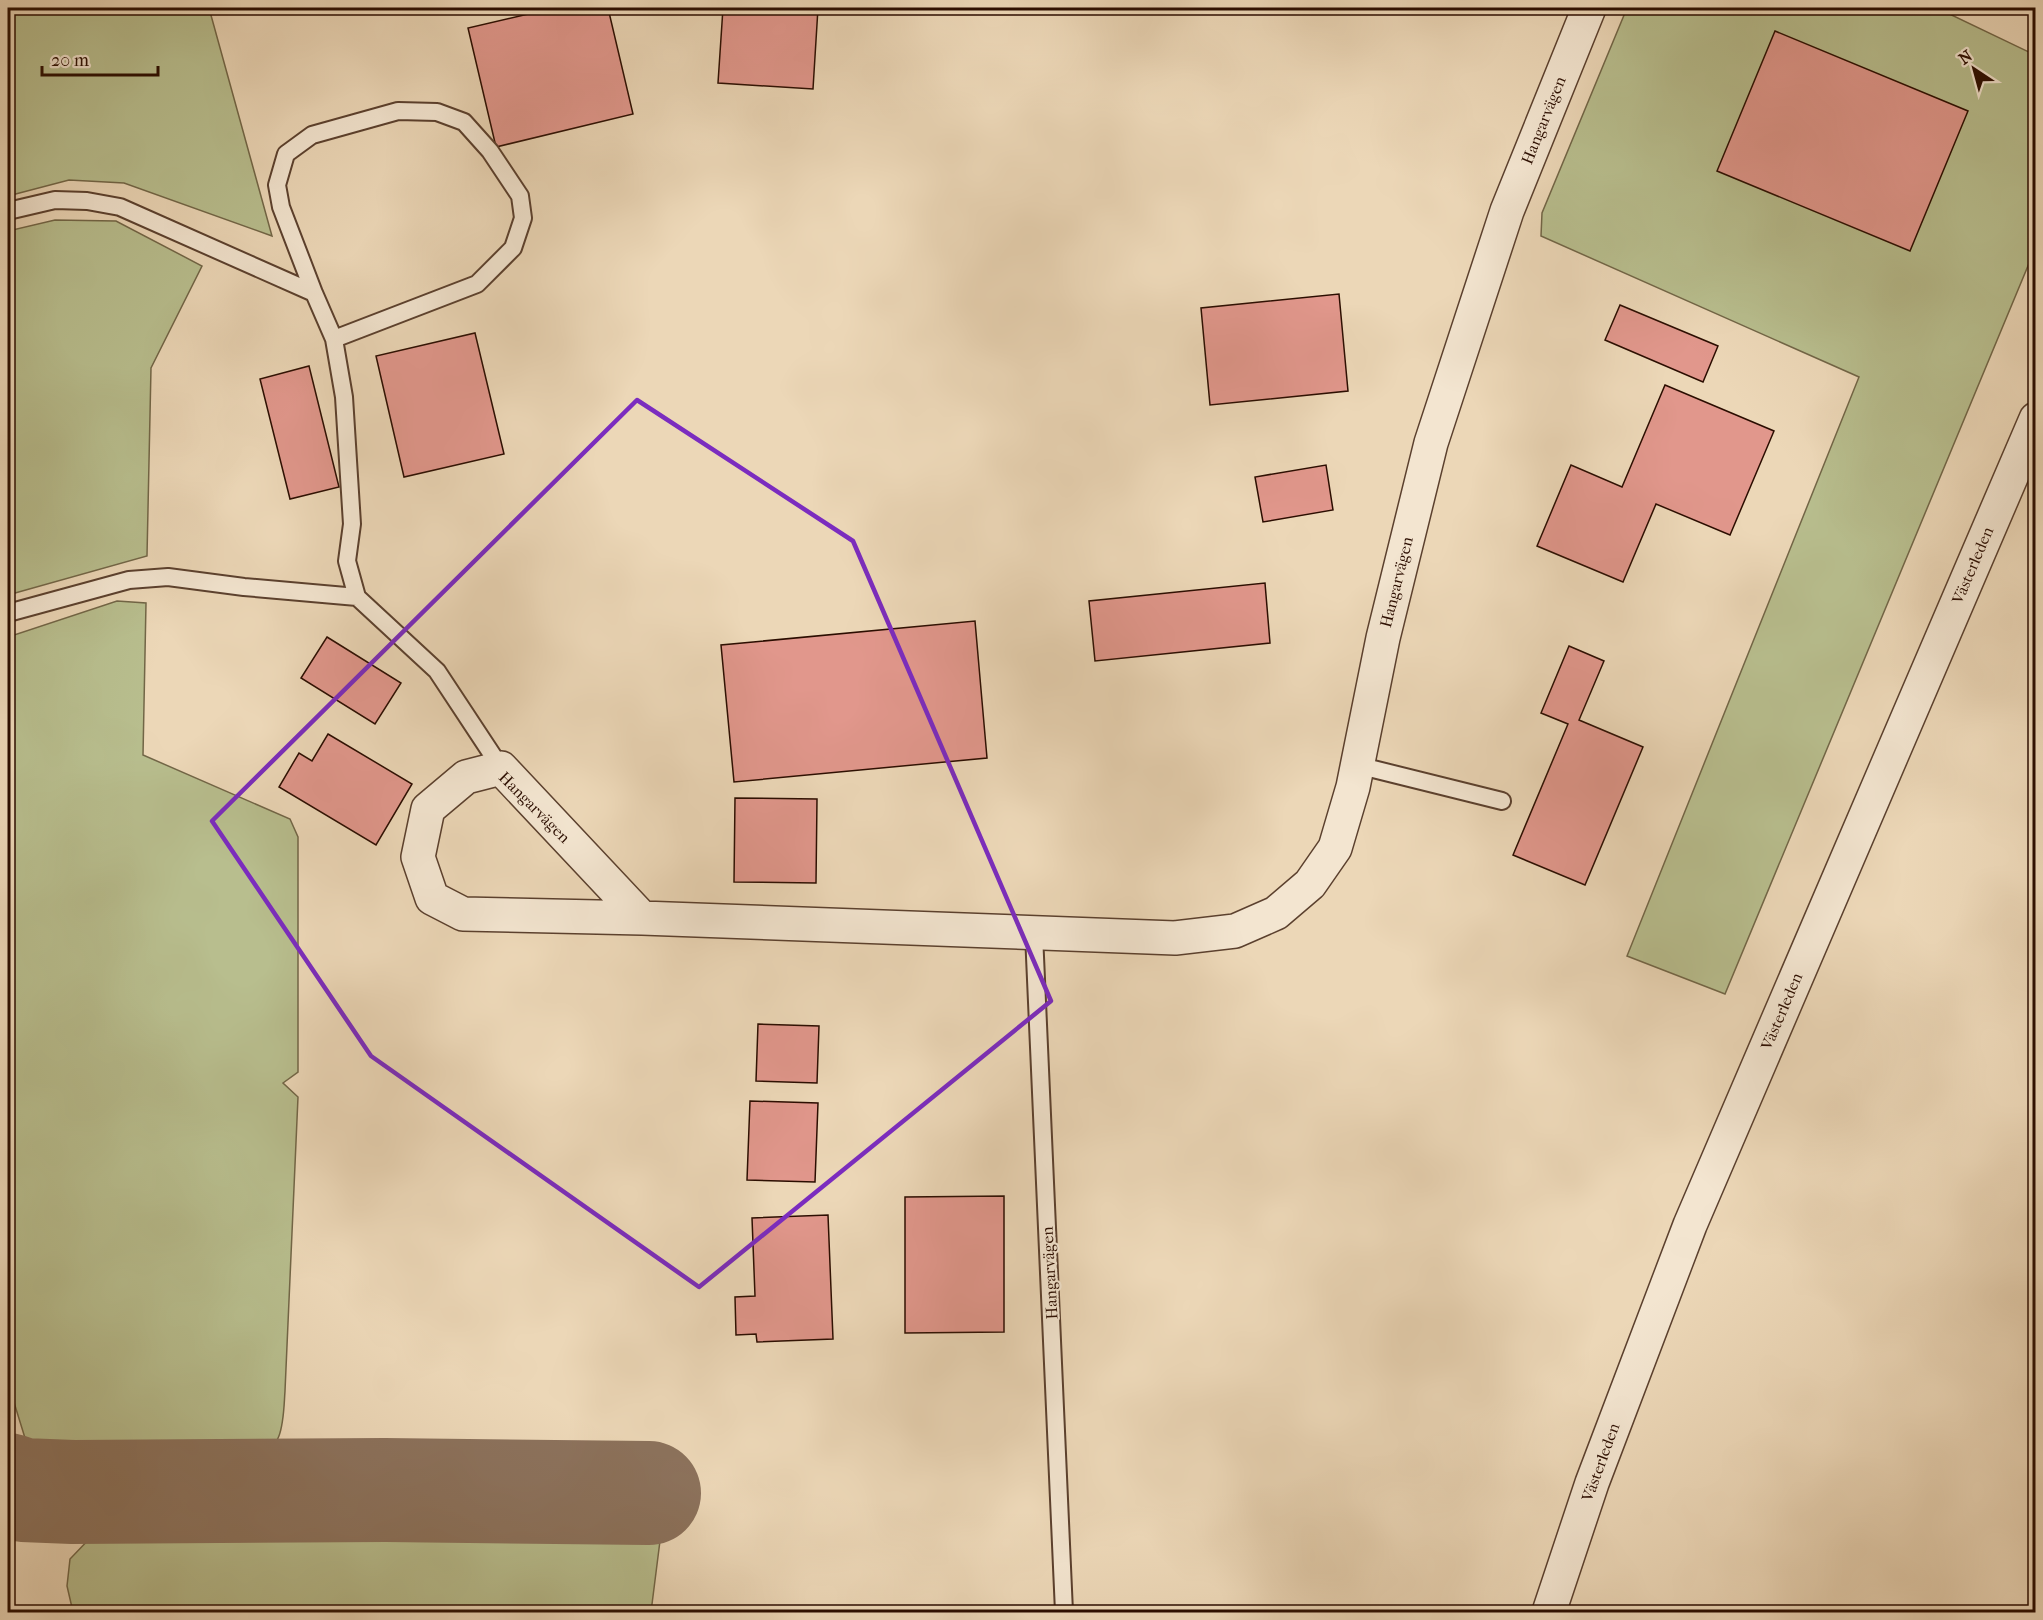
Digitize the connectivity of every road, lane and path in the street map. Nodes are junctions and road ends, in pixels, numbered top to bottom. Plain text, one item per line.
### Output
1 (1589, 8) edge
2 (8, 211) edge
3 (314, 293) junction
4 (334, 339) junction
5 (2036, 419) edge
6 (357, 597) junction
7 (8, 613) edge
8 (1357, 765) junction
9 (501, 768) junction
10 (1502, 801) dead end
11 (642, 918) junction
12 (1034, 934) junction
13 (1064, 1612) edge
14 (1549, 1612) edge

1 - 8 street, Hangarvägen
2 - 3 lane
3 - 4 lane
3 - 4 lane
4 - 6 lane
5 - 14 street, Västerleden
6 - 7 lane
6 - 9 lane
8 - 10 lane
8 - 12 street, Hangarvägen
9 - 11 street, Hangarvägen
9 - 11 street, Hangarvägen
11 - 12 street, Hangarvägen
12 - 13 lane, Hangarvägen

